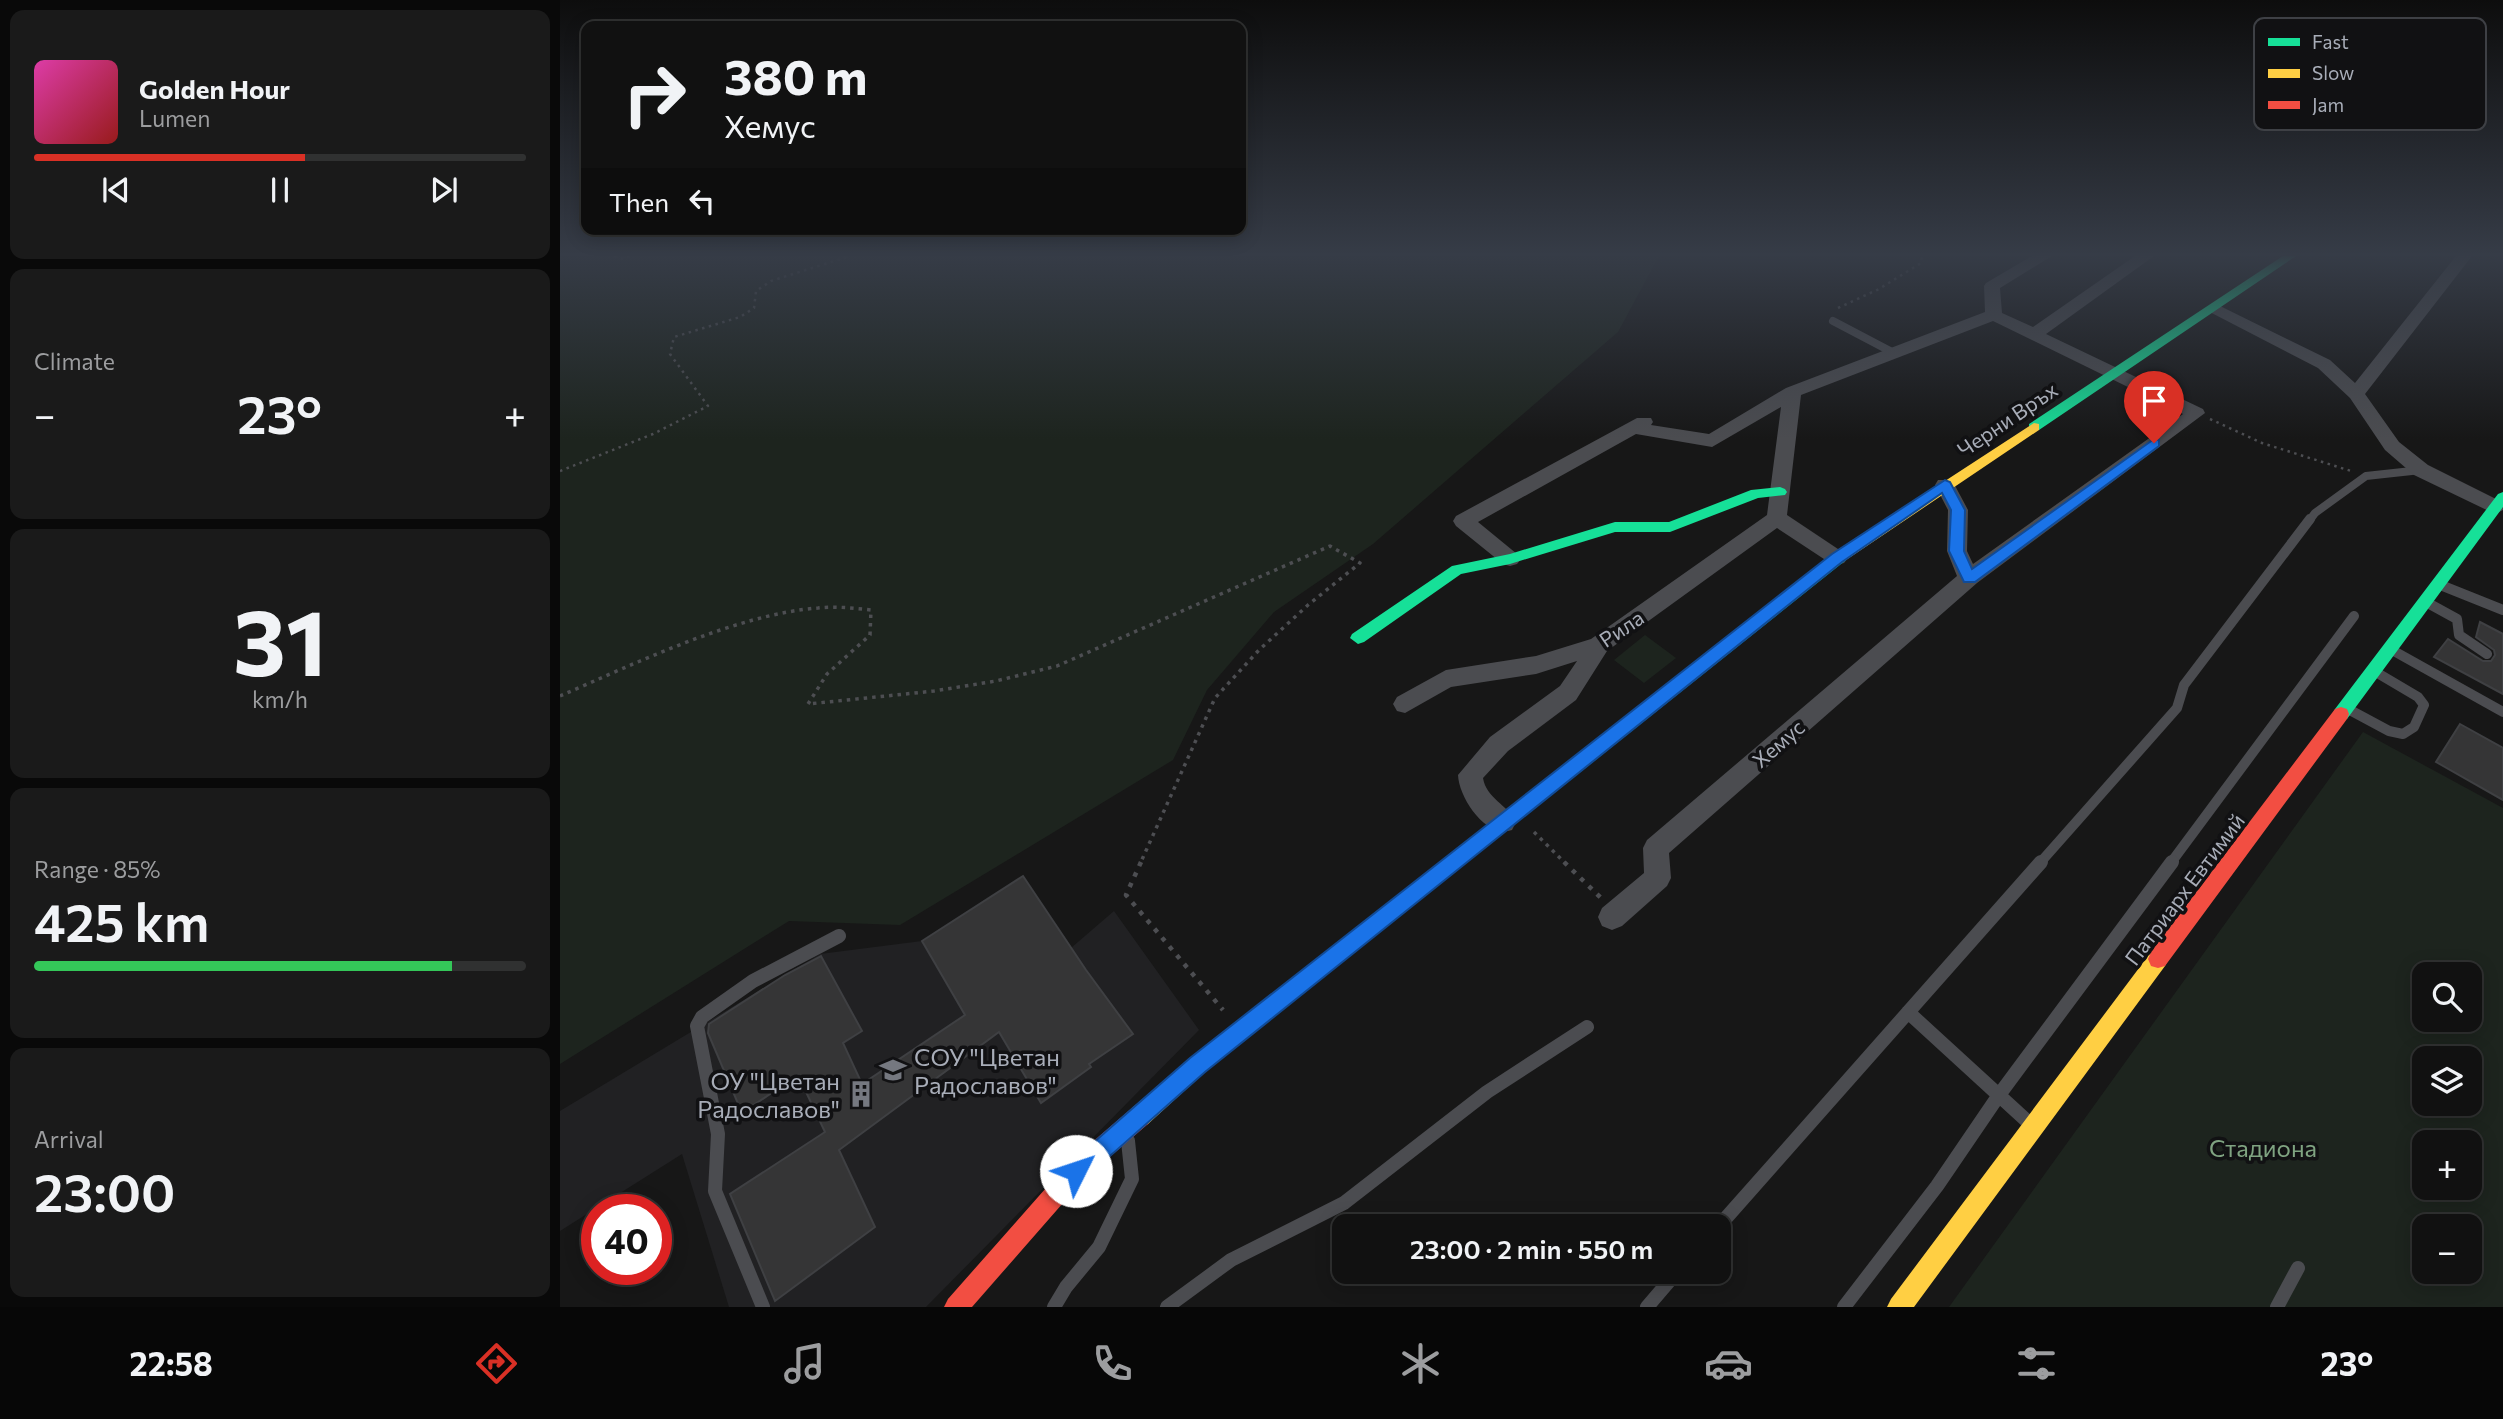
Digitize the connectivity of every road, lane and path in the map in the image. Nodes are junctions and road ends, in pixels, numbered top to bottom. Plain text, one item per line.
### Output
1 (740, 317) edge
2 (1829, 317) edge
3 (1989, 317) edge
4 (1998, 317) edge
5 (2059, 317) edge
6 (2199, 317) edge
7 (2228, 317) edge
8 (2417, 317) edge
9 (1833, 321) joint
10 (2035, 334) junction
11 (1892, 352) junction
12 (2115, 373) junction
13 (1792, 392) junction
14 (2356, 394) junction
15 (2196, 413) junction
16 (2421, 470) junction
17 (560, 471) edge
18 (2366, 475) junction
19 (1945, 485) junction
20 (1780, 492) junction
21 (2499, 502) edge
22 (1777, 518) junction
23 (1837, 558) junction
24 (1510, 559) junction
25 (1969, 578) junction
26 (2438, 584) junction
27 (2424, 601) junction
28 (2503, 610) edge
29 (2354, 616) dead end
30 (1357, 638) dead end
31 (1599, 645) junction
32 (2389, 649) junction
33 (2487, 654) dead end
34 (2373, 671) junction
35 (560, 696) edge
36 (1405, 704) dead end
37 (2346, 708) junction
38 (2503, 712) edge
39 (1509, 818) junction
40 (1614, 916) joint
41 (839, 936) dead end
42 (1908, 1012) junction
43 (1587, 1027) dead end
44 (1241, 1031) junction
45 (1999, 1095) junction
46 (2034, 1127) junction
47 (1126, 1128) junction
48 (1729, 1214) edge
49 (2298, 1268) dead end
50 (1667, 1284) edge
51 (762, 1307) edge
52 (956, 1307) edge
53 (1054, 1307) edge
54 (1167, 1307) edge
55 (1647, 1307) edge
56 (1844, 1307) edge
57 (1899, 1307) edge
58 (2277, 1307) edge

1 - 17 path
2 - 9 path
3 - 11 street
4 - 10 street
5 - 10 street
6 - 12 street, Черни Връх
7 - 14 street
8 - 14 street
9 - 11 lane
10 - 12 street
11 - 13 street
12 - 15 street
12 - 19 street, Черни Връх
13 - 20 street
13 - 24 street
14 - 16 street
15 - 18 path
15 - 25 street, Хемус
16 - 18 lane
16 - 21 street
18 - 42 lane
19 - 23 street, Черни Връх
19 - 25 street
20 - 22 street
20 - 24 street
21 - 26 street, Патриарх Евтимий
22 - 23 street
22 - 31 street, Рила
23 - 39 street, Черни Връх
24 - 30 street
25 - 40 street, Хемус
26 - 27 street, Патриарх Евтимий
26 - 28 lane
27 - 32 street, Патриарх Евтимий
27 - 33 lane
29 - 45 lane
31 - 36 street, Рила
31 - 39 street
32 - 34 street, Патриарх Евтимий
32 - 38 lane
34 - 37 street, Патриарх Евтимий
34 - 37 lane
35 - 44 path
37 - 46 street, Патриарх Евтимий
39 - 40 path
39 - 44 street, Черни Връх
41 - 51 lane
42 - 45 lane
42 - 48 lane
43 - 54 lane
44 - 47 street, Черни Връх
45 - 46 lane
45 - 56 lane
46 - 57 street, Патриарх Евтимий
47 - 52 street, Черни Връх
47 - 53 lane
49 - 58 lane
50 - 55 lane

